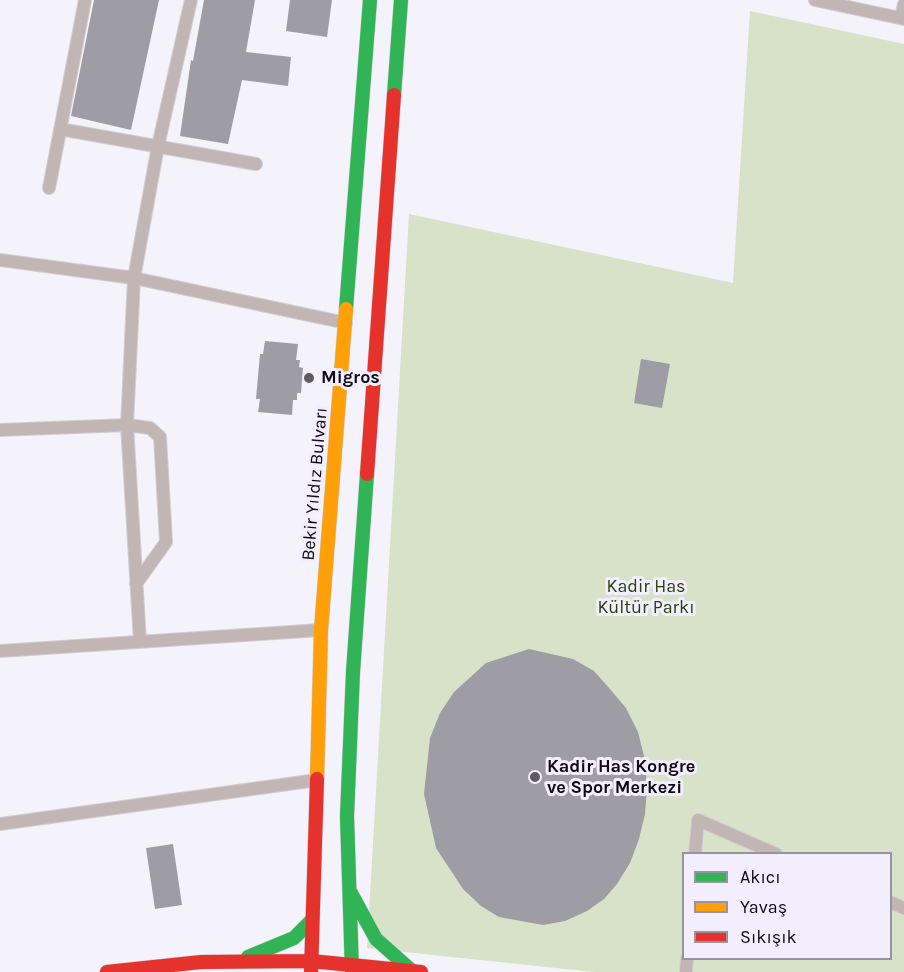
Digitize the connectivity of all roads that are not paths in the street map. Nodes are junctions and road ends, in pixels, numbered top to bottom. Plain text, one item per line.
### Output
1 (85, 0) edge
2 (191, 0) edge
3 (370, 0) edge
4 (401, 0) edge
5 (815, 0) edge
6 (841, 3) edge
7 (904, 4) edge
8 (902, 19) edge
9 (60, 129) junction
10 (159, 146) junction
11 (256, 164) dead end
12 (49, 188) dead end
13 (0, 260) edge
14 (134, 278) junction
15 (346, 323) junction
16 (127, 425) junction
17 (0, 430) edge
18 (136, 584) junction
19 (321, 630) junction
20 (140, 642) junction
21 (0, 651) edge
22 (317, 780) junction
23 (0, 824) edge
24 (695, 852) edge
25 (771, 852) edge
26 (348, 887) junction
27 (311, 921) junction
28 (231, 962) junction
29 (311, 967) edge
30 (351, 968) edge
31 (107, 972) edge
32 (417, 972) edge

1 - 9 street
2 - 10 street
3 - 15 main road, Bekir Yıldız Bulvarı
4 - 26 main road
5 - 6 street
6 - 8 street
7 - 8 street
9 - 10 street
9 - 12 street
10 - 11 street
10 - 14 street
13 - 14 street
14 - 15 street
14 - 16 street
15 - 19 main road, Bekir Yıldız Bulvarı
16 - 17 street
16 - 18 street
16 - 18 street
18 - 20 street
19 - 20 street
19 - 22 main road, Bekir Yıldız Bulvarı
20 - 21 street
22 - 23 street
22 - 27 main road, Bekir Yıldız Bulvarı
24 - 25 street
26 - 30 main road
26 - 32 main road
27 - 28 main road
27 - 29 main road, Bekir Yıldız Bulvarı
28 - 29 main road
28 - 31 main road
29 - 30 main road
30 - 32 main road

